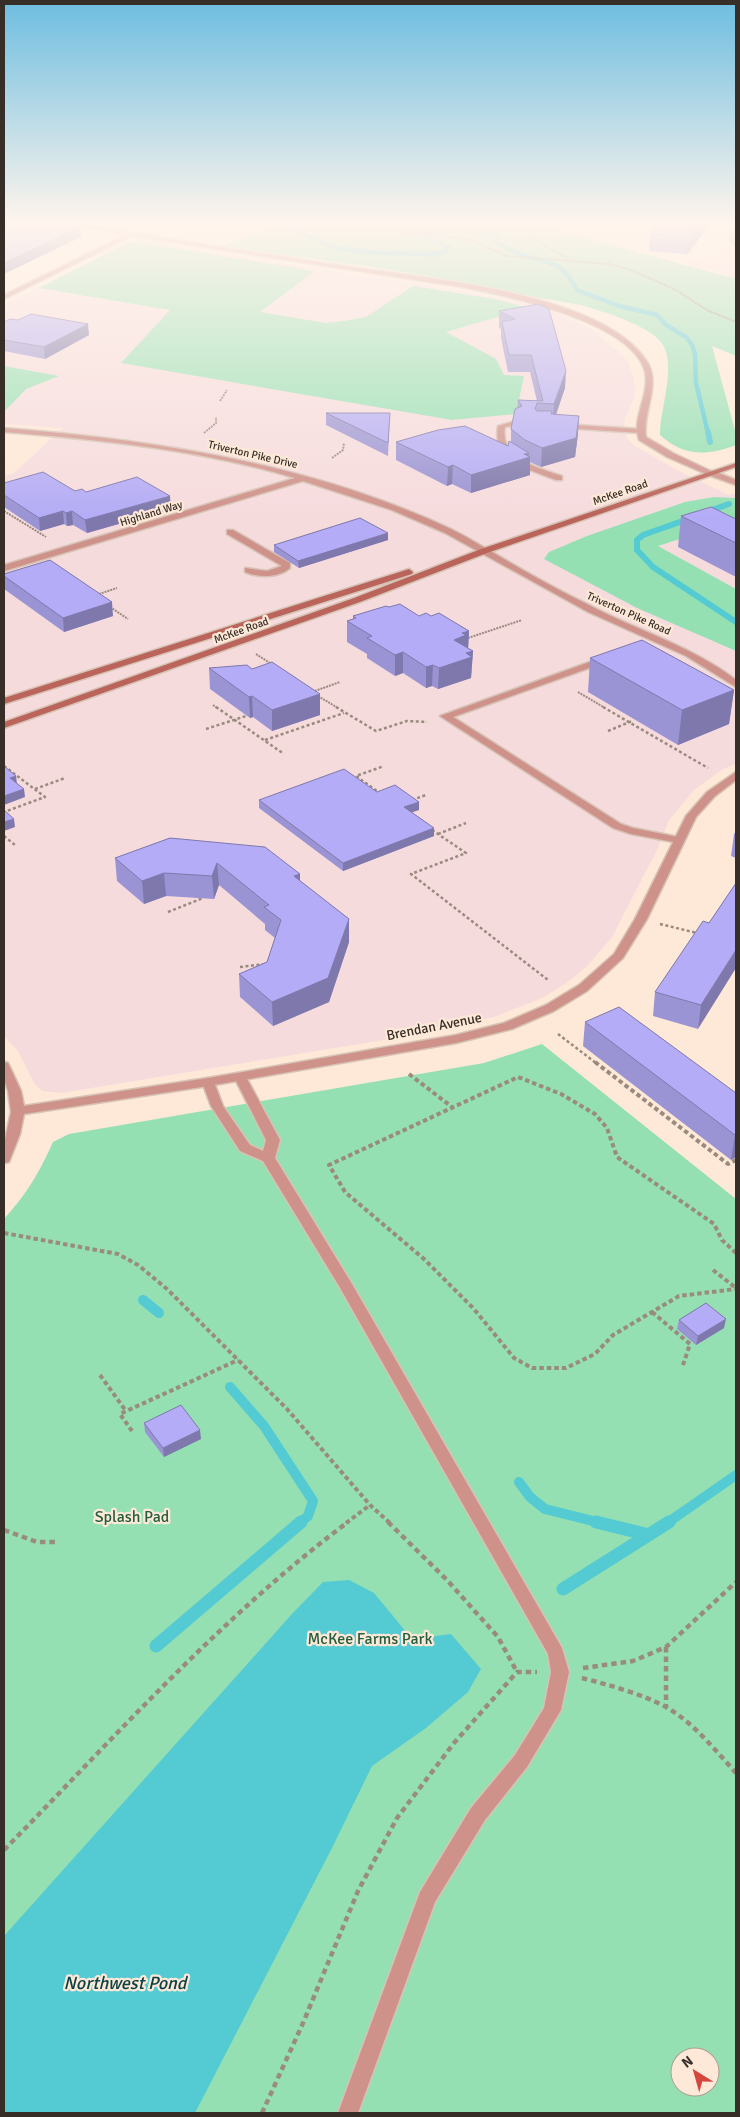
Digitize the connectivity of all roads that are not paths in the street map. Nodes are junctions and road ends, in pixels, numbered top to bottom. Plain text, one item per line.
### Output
1 (584, 319) edge
2 (516, 424) edge
3 (552, 425) edge
4 (4, 430) edge
5 (640, 431) junction
6 (736, 465) edge
7 (711, 473) junction
8 (304, 478) junction
9 (559, 478) dead end
10 (736, 483) edge
11 (230, 532) dead end
12 (484, 551) junction
13 (4, 568) edge
14 (248, 570) dead end
15 (657, 639) junction
16 (641, 646) edge
17 (614, 656) edge
18 (736, 684) edge
19 (4, 701) edge
20 (4, 724) edge
21 (736, 775) edge
22 (679, 840) junction
23 (4, 1066) edge
24 (240, 1077) junction
25 (208, 1082) junction
26 (18, 1111) junction
27 (268, 1158) junction
28 (4, 1159) edge
29 (348, 2113) edge

1 - 5 street
2 - 9 street
3 - 5 street
4 - 8 street, Triverton Pike Drive
5 - 7 street
6 - 7 main road, McKee Road
7 - 10 street
7 - 12 main road, McKee Road
8 - 12 street, Triverton Pike Drive
8 - 13 street, Highland Way
11 - 14 street
12 - 15 street, Triverton Pike Road
12 - 19 main road, McKee Road
12 - 20 main road, McKee Road
15 - 16 street
15 - 18 street, Triverton Pike Road
17 - 22 street
21 - 22 street, Brendan Avenue
22 - 24 street, Brendan Avenue
23 - 26 street
24 - 25 street, Brendan Avenue
24 - 27 street
25 - 26 street, Brendan Avenue
25 - 27 street
26 - 28 street
27 - 29 street

